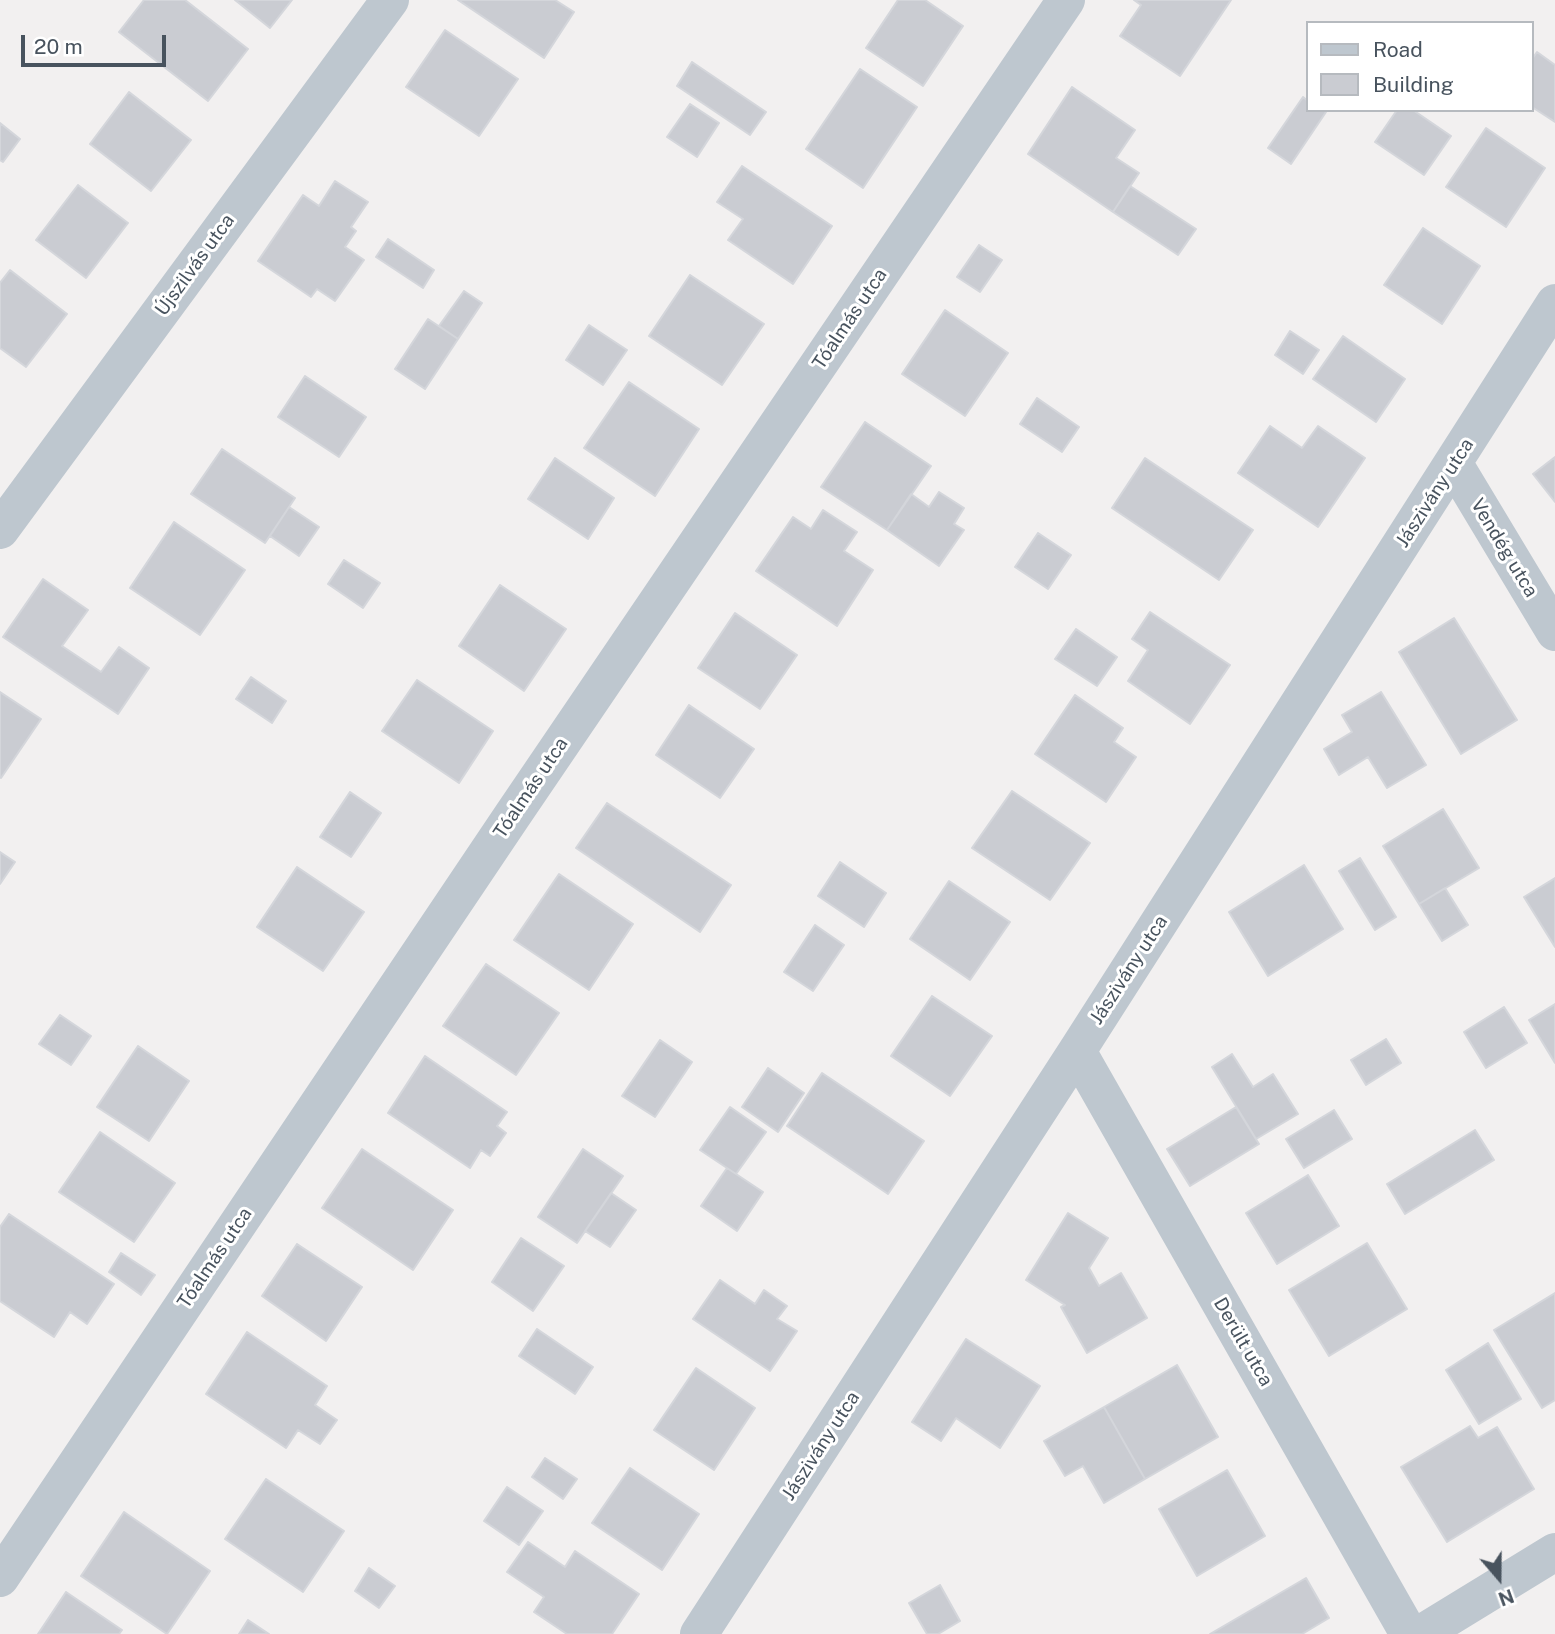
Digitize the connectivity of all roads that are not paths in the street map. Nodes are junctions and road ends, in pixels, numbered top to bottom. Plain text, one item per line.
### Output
1 (390, 0) edge
2 (1066, 0) edge
3 (1555, 303) edge
4 (1454, 464) junction
5 (0, 530) edge
6 (1555, 632) edge
7 (1077, 1051) junction
8 (1555, 1552) edge
9 (0, 1578) edge
10 (699, 1634) edge
11 (1409, 1634) edge
12 (1422, 1634) edge

1 - 5 street, Újszilvás utca
2 - 9 street, Tóalmás utca
3 - 4 street, Jászivány utca
4 - 6 street, Vendég utca
4 - 7 street, Jászivány utca
7 - 10 street, Jászivány utca
7 - 11 street, Derült utca
8 - 12 street

